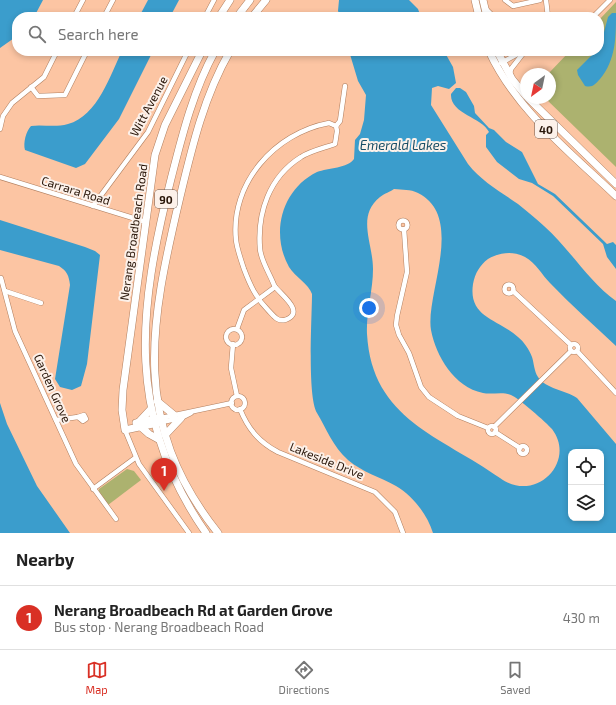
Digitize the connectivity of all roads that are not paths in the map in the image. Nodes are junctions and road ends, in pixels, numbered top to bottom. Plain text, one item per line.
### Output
1 (83, 0) edge
2 (113, 0) edge
3 (214, 0) edge
4 (230, 0) edge
5 (250, 0) edge
6 (266, 0) edge
7 (475, 0) edge
8 (483, 0) edge
9 (505, 0) edge
10 (540, 0) edge
11 (546, 0) edge
12 (610, 0) edge
13 (485, 8) junction
14 (77, 12) edge
15 (107, 12) edge
16 (208, 12) edge
17 (222, 12) edge
18 (241, 12) edge
19 (256, 12) edge
20 (478, 12) edge
21 (486, 12) edge
22 (489, 12) edge
23 (547, 12) edge
24 (598, 12) edge
25 (54, 56) edge
26 (84, 56) edge
27 (186, 56) edge
28 (200, 56) edge
29 (213, 56) edge
30 (228, 56) edge
31 (493, 56) edge
32 (498, 56) edge
33 (514, 56) edge
34 (520, 56) edge
35 (499, 64) junction
36 (510, 76) junction
37 (345, 86) dead end
38 (31, 87) junction
39 (520, 88) edge
40 (534, 104) edge
41 (336, 126) junction
42 (0, 129) edge
43 (0, 177) edge
44 (616, 184) edge
45 (616, 196) edge
46 (93, 206) junction
47 (146, 222) junction
48 (404, 229) dead end
49 (1, 278) dead end
50 (275, 287) junction
51 (5, 291) junction
52 (513, 291) dead end
53 (258, 299) junction
54 (41, 303) dead end
55 (237, 329) junction
56 (233, 344) junction
57 (571, 345) junction
58 (571, 351) junction
59 (577, 351) junction
60 (616, 393) edge
61 (237, 396) junction
62 (157, 401) junction
63 (232, 404) junction
64 (150, 409) junction
65 (240, 409) junction
66 (177, 416) junction
67 (78, 417) dead end
68 (56, 420) junction
69 (161, 420) junction
70 (153, 422) junction
71 (139, 425) junction
72 (124, 428) junction
73 (495, 430) junction
74 (165, 435) junction
75 (158, 439) junction
76 (520, 448) dead end
77 (135, 458) junction
78 (93, 489) junction
79 (116, 519) dead end
80 (189, 533) edge
81 (206, 533) edge
82 (218, 533) edge
83 (403, 533) edge

1 - 14 street
2 - 15 street
3 - 16 street
4 - 17 main road
5 - 18 main road
6 - 19 main road
7 - 20 main road
8 - 13 main road
9 - 10 street
11 - 23 street
12 - 24 street
13 - 21 main road
13 - 22 street
25 - 38 street
26 - 38 street
27 - 46 street, Witt Avenue
28 - 47 main road, Nerang Broadbeach Road
29 - 64 main road, 90
30 - 62 main road, 90
31 - 35 main road, 40
32 - 35 main road, 40
33 - 35 street
34 - 36 street
35 - 36 main road, 40
35 - 45 main road, 40
36 - 39 main road, 40
37 - 41 street
38 - 42 street
40 - 44 main road, 40
41 - 50 street
41 - 53 street
43 - 46 street, Carrara Road
46 - 47 street, Carrara Road
47 - 72 main road, Nerang Broadbeach Road
48 - 73 street
49 - 51 street, Garden Grove
50 - 53 street
50 - 53 street
51 - 54 street
51 - 68 street, Garden Grove
52 - 57 street
53 - 55 street
55 - 56 street
55 - 56 street
56 - 61 street
57 - 58 street
57 - 59 street
58 - 59 street
58 - 73 street
59 - 60 street
61 - 63 street
61 - 65 street
62 - 66 main road
62 - 69 main road, 90
63 - 65 street
63 - 66 street
64 - 70 main road, 90
64 - 71 main road
65 - 83 street, Lakeside Drive
66 - 69 street
66 - 74 main road
67 - 68 street
68 - 78 street, Garden Grove
69 - 70 main road
69 - 74 main road, 90
70 - 71 main road
70 - 75 main road, 90
71 - 72 main road
71 - 75 main road
72 - 77 street, Nerang Broadbeach Road
73 - 76 street
74 - 82 main road, 90
75 - 81 main road, 90
77 - 78 street
77 - 80 street, Nerang Broadbeach Road
78 - 79 street, Garden Grove

